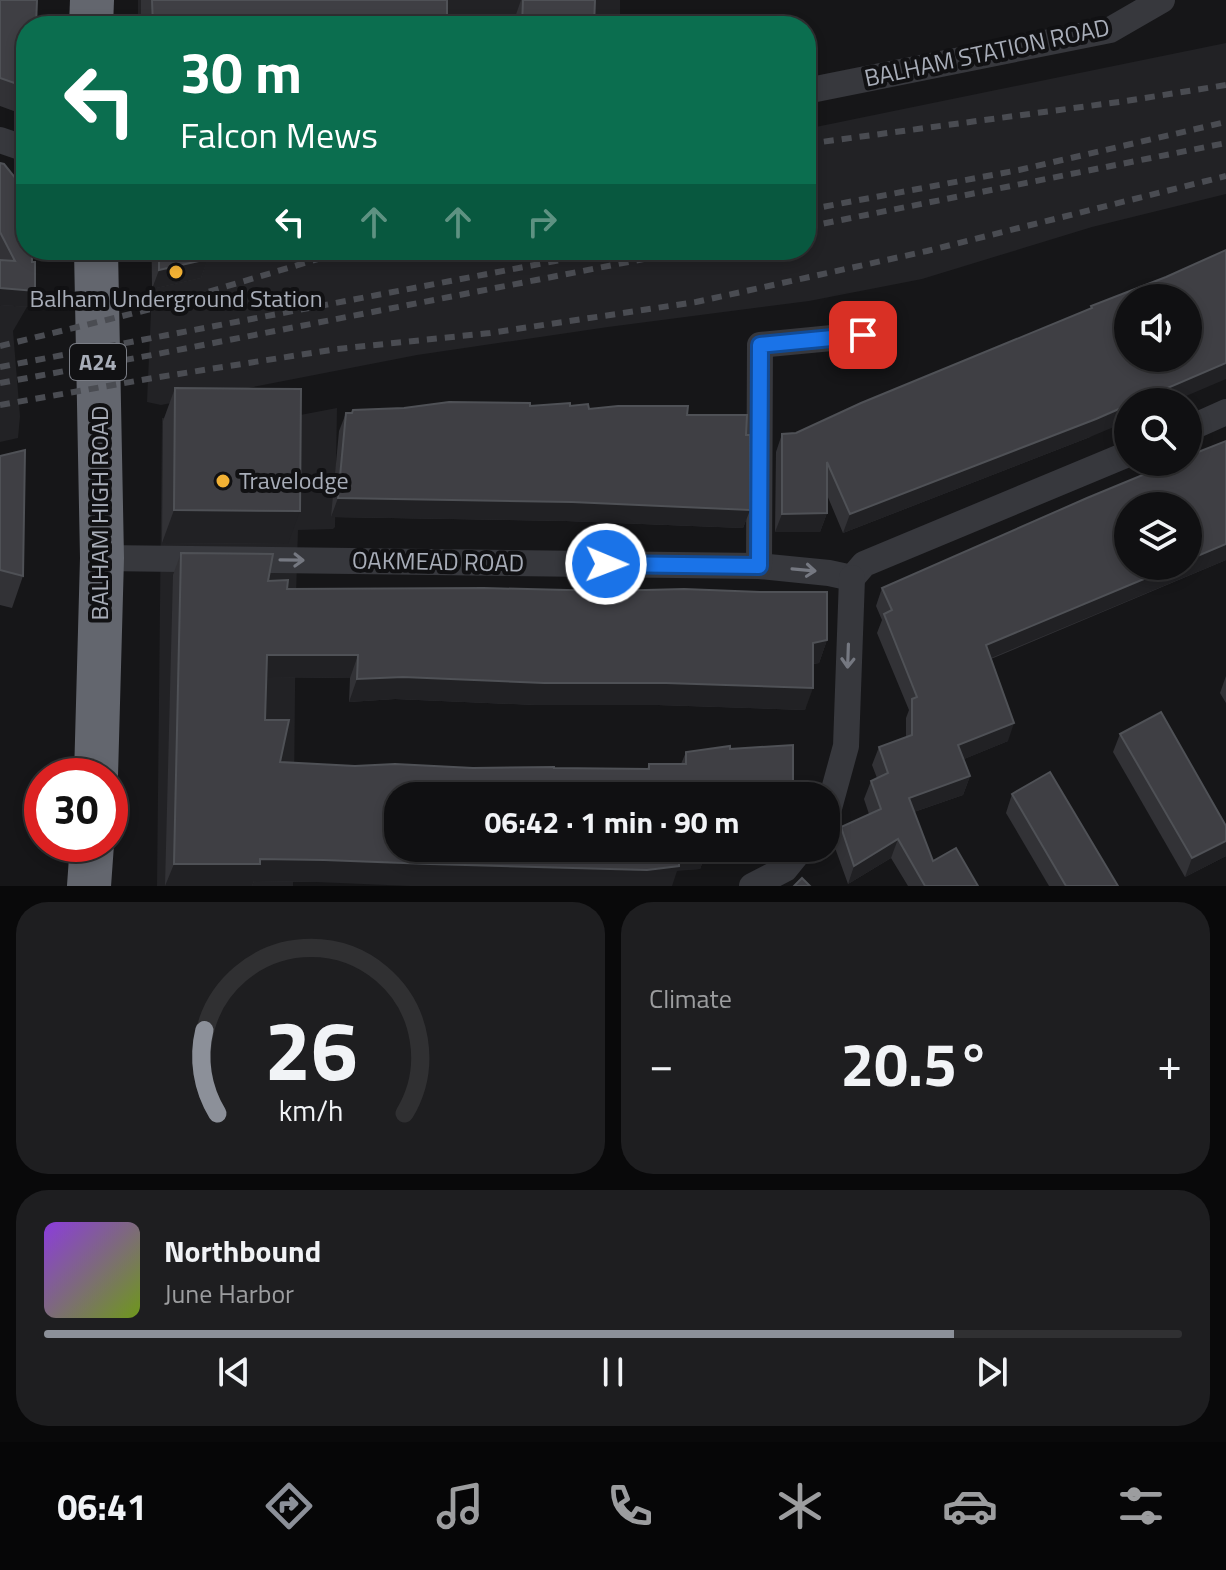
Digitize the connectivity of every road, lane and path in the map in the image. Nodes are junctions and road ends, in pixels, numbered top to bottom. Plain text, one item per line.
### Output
1 (1162, 0) edge
2 (816, 89) edge
3 (96, 260) edge
4 (863, 335) dead end
5 (1226, 412) edge
6 (1202, 423) edge
7 (1114, 460) edge
8 (102, 558) junction
9 (759, 566) junction
10 (852, 578) junction
11 (96, 758) edge
12 (836, 782) edge
13 (91, 862) edge
14 (791, 862) edge
15 (785, 869) junction
16 (89, 886) edge
17 (752, 886) edge
18 (807, 886) edge

1 - 2 street, BALHAM STATION ROAD
3 - 8 highway, BALHAM HIGH ROAD / A24
4 - 9 street
5 - 6 street
7 - 10 street
8 -> 9 street, OAKMEAD ROAD
8 - 11 highway, BALHAM HIGH ROAD / A24
9 -> 10 street, OAKMEAD ROAD
10 -> 12 street
13 - 16 highway
14 - 15 street
15 - 17 street
15 - 18 street

